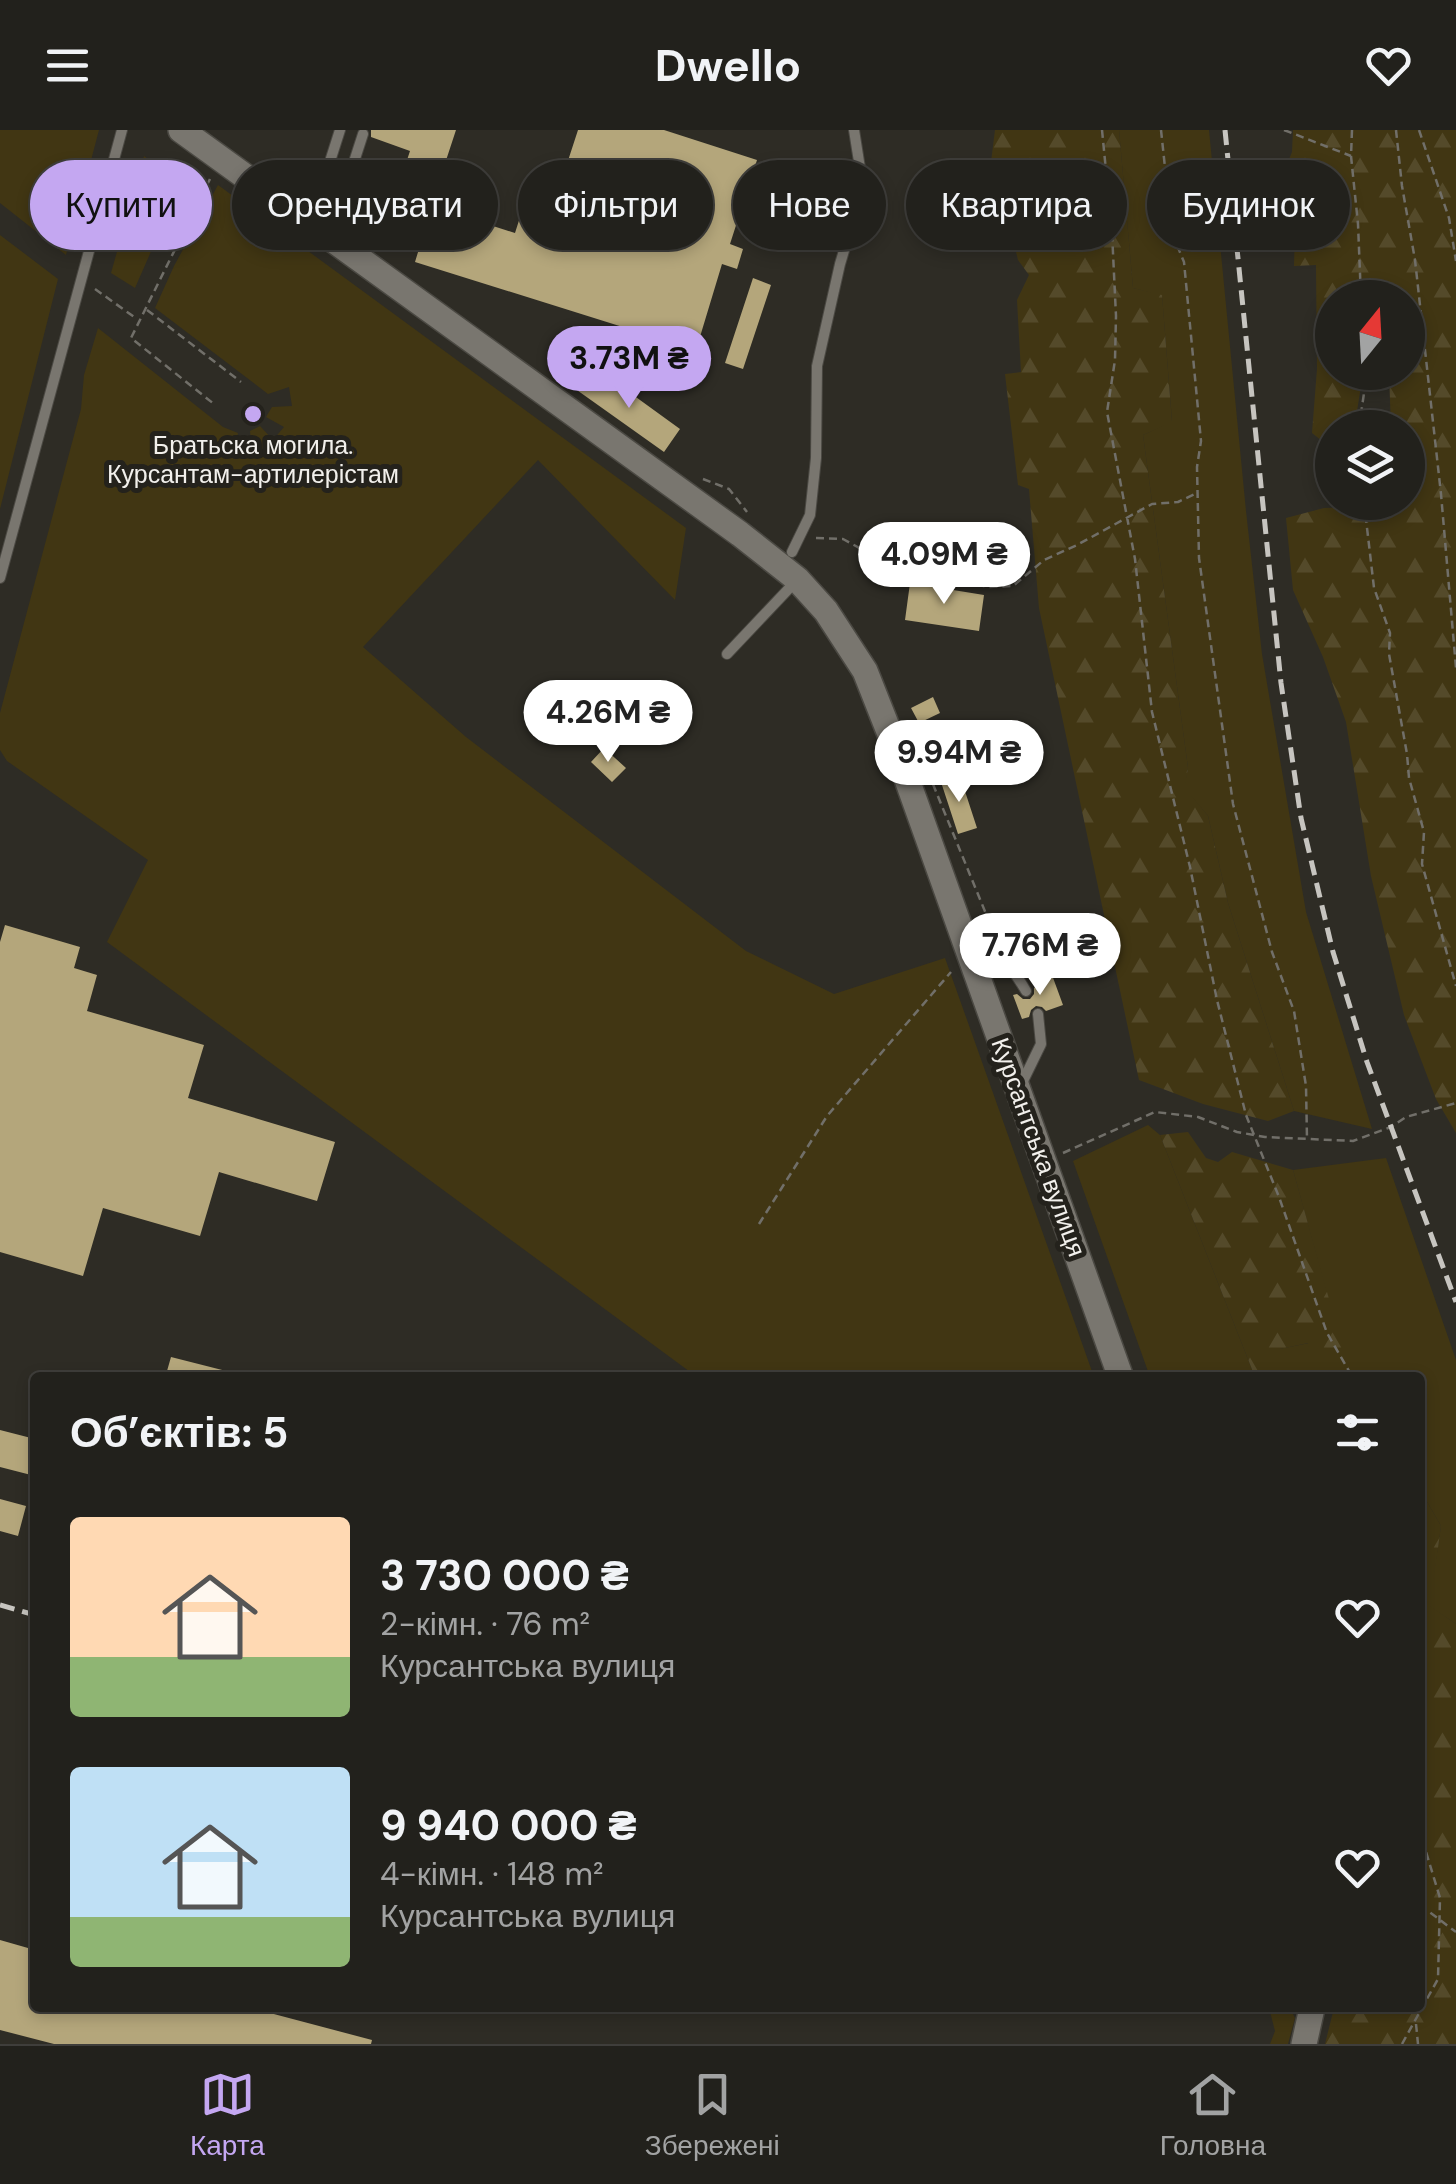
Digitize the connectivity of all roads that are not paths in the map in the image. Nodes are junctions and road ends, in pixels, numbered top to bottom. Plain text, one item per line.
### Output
1 (122, 130) edge
2 (181, 130) edge
3 (340, 130) edge
4 (854, 130) edge
5 (363, 134) dead end
6 (334, 160) edge
7 (351, 160) edge
8 (232, 167) edge
9 (349, 250) edge
10 (3, 552) edge
11 (792, 552) dead end
12 (0, 578) edge
13 (798, 579) junction
14 (727, 654) dead end
15 (965, 941) junction
16 (1026, 990) dead end
17 (1038, 1014) dead end
18 (1018, 1090) junction
19 (1119, 1372) edge
20 (1311, 2012) edge
21 (1304, 2044) edge

1 - 10 lane
2 - 8 street, Курсантська вулиця
3 - 6 lane
4 - 11 lane
5 - 7 lane
9 - 13 street, Курсантська вулиця
10 - 12 lane
13 - 14 lane
13 - 15 street, Курсантська вулиця
15 - 16 lane
15 - 18 street, Курсантська вулиця
17 - 18 lane
18 - 19 street, Курсантська вулиця
20 - 21 street

